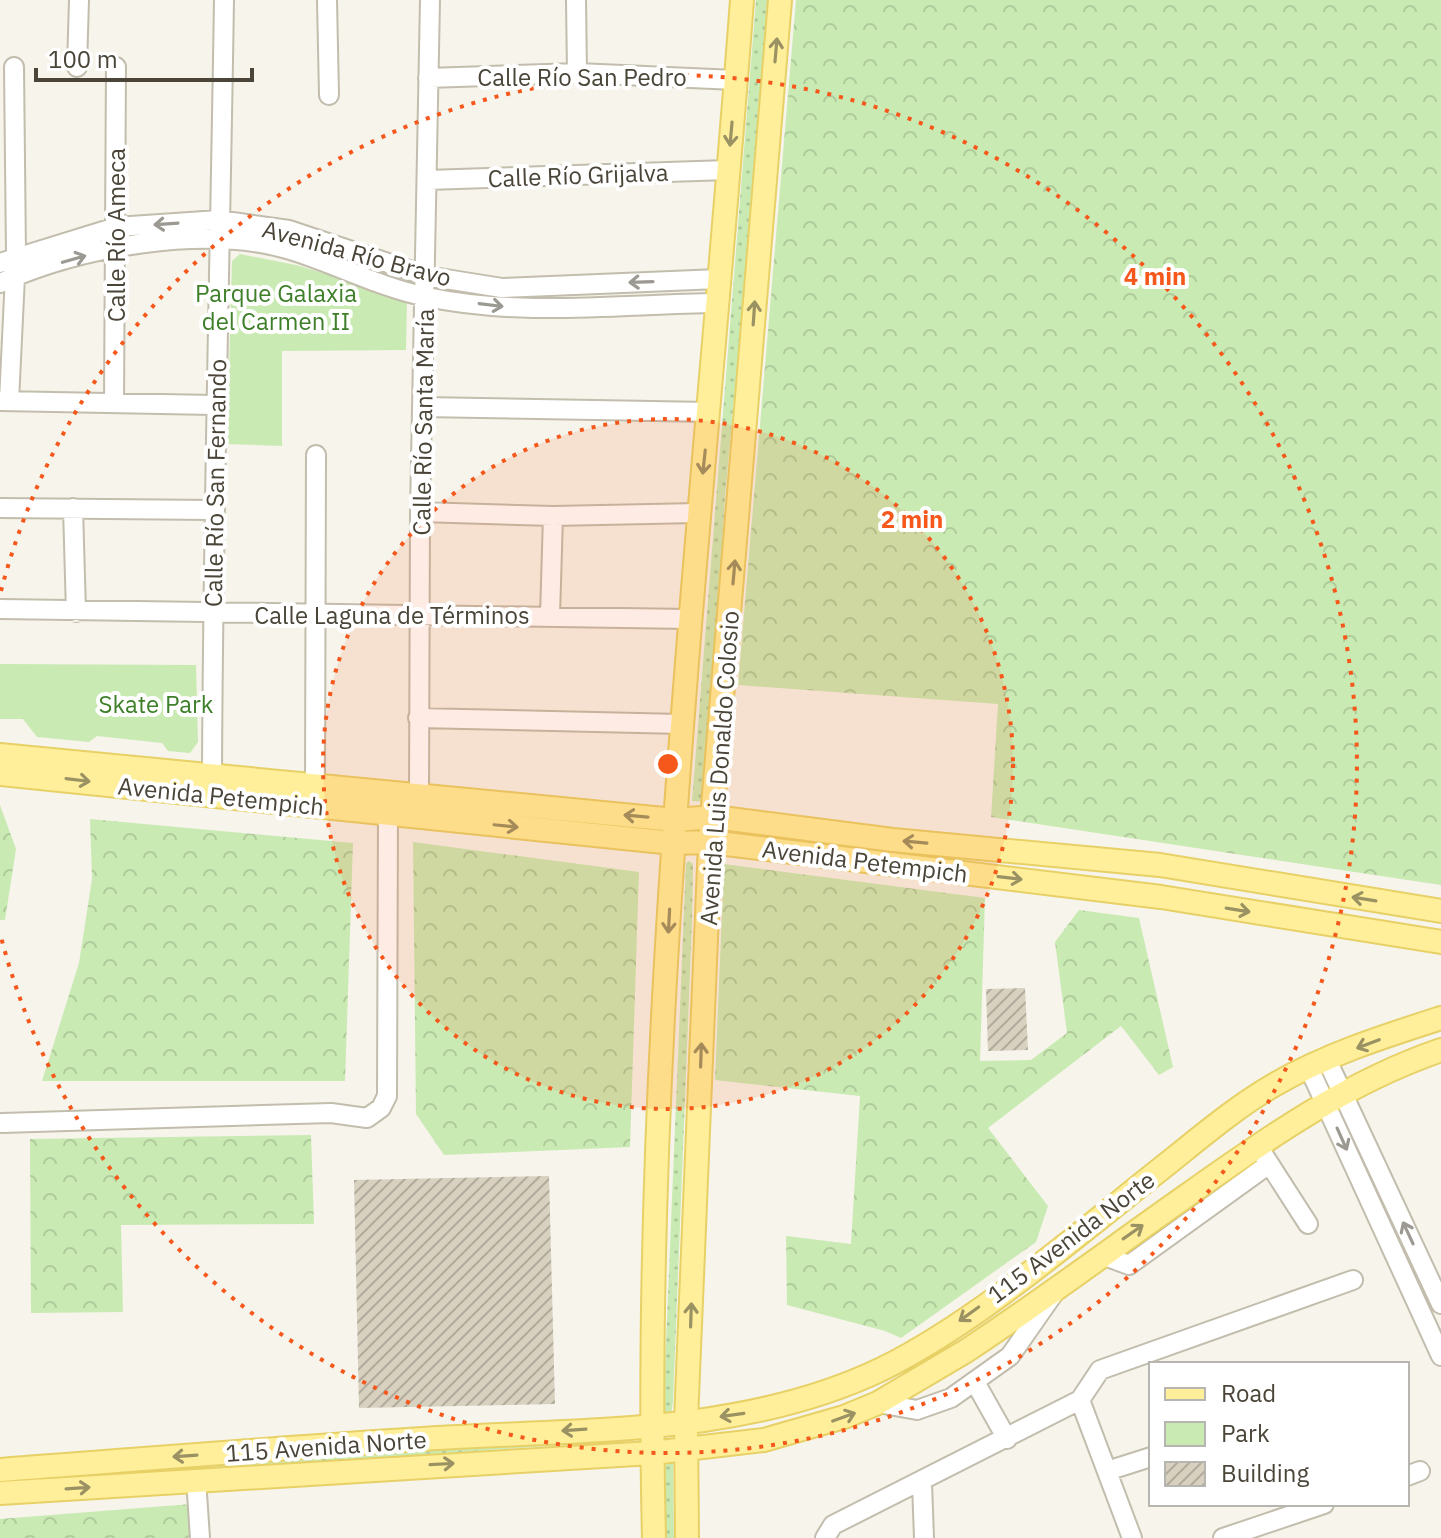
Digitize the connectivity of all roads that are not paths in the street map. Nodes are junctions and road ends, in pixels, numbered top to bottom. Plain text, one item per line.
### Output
1 (79, 0) edge
2 (224, 0) edge
3 (327, 0) edge
4 (430, 0) edge
5 (576, 0) edge
6 (742, 0) edge
7 (780, 0) edge
8 (14, 67) dead end
9 (77, 67) dead end
10 (116, 67) dead end
11 (577, 73) junction
12 (428, 78) junction
13 (736, 80) junction
14 (329, 95) dead end
15 (728, 170) junction
16 (428, 180) junction
17 (219, 220) junction
18 (116, 227) junction
19 (222, 240) junction
20 (118, 247) junction
21 (8, 259) edge
22 (427, 276) junction
23 (719, 279) junction
24 (7, 280) edge
25 (426, 297) junction
26 (717, 303) junction
27 (5, 401) edge
28 (114, 403) junction
29 (214, 405) junction
30 (422, 407) junction
31 (709, 412) junction
32 (316, 455) dead end
33 (0, 508) edge
34 (73, 508) junction
35 (212, 510) junction
36 (420, 512) junction
37 (698, 513) junction
38 (553, 516) junction
39 (0, 609) edge
40 (76, 612) junction
41 (214, 613) junction
42 (317, 615) junction
43 (420, 615) junction
44 (550, 616) junction
45 (689, 619) junction
46 (418, 718) junction
47 (682, 724) junction
48 (0, 755) edge
49 (0, 774) edge
50 (212, 774) junction
51 (315, 785) junction
52 (419, 796) junction
53 (388, 813) junction
54 (714, 817) junction
55 (675, 820) junction
56 (710, 842) junction
57 (673, 843) junction
58 (1441, 911) edge
59 (1441, 942) edge
60 (1441, 1018) edge
61 (1441, 1050) edge
62 (1318, 1064) junction
63 (1334, 1097) junction
64 (2, 1123) dead end
65 (1263, 1154) junction
66 (1167, 1163) junction
67 (1188, 1195) junction
68 (1308, 1224) dead end
69 (1102, 1255) junction
70 (1434, 1270) edge
71 (1353, 1280) dead end
72 (1406, 1281) junction
73 (1059, 1287) junction
74 (1441, 1304) edge
75 (1441, 1356) edge
76 (975, 1382) junction
77 (1080, 1400) junction
78 (878, 1403) junction
79 (686, 1421) junction
80 (652, 1425) junction
81 (1007, 1439) junction
82 (686, 1449) junction
83 (652, 1453) junction
84 (1149, 1458) edge
85 (0, 1470) edge
86 (1107, 1471) junction
87 (196, 1479) junction
88 (922, 1483) junction
89 (0, 1493) edge
90 (1318, 1506) edge
91 (200, 1538) edge
92 (654, 1538) edge
93 (687, 1538) edge
94 (825, 1538) edge
95 (924, 1538) edge
96 (1132, 1538) edge
97 (1223, 1538) edge

1 - 9 street
2 - 17 street, Calle Río San Fernando
3 - 14 street
4 - 12 street, Calle Río Santa María
5 - 11 street
6 - 13 main road, Avenida Luis Donaldo Colosio
54 -> 7 main road, Avenida Luis Donaldo Colosio
8 - 21 street
10 - 18 street, Calle Río Ameca
11 - 12 street, Calle Río San Pedro
11 - 13 street, Calle Río San Pedro
12 - 16 street, Calle Río Santa María
13 -> 15 main road, Avenida Luis Donaldo Colosio
15 - 16 street, Calle Río Grijalva
15 - 23 main road, Avenida Luis Donaldo Colosio
16 - 22 street, Calle Río Santa María
17 -> 18 street, Avenida Río Bravo
17 - 19 street, Calle Río San Fernando
17 - 22 street, Avenida Río Bravo
18 - 20 street, Calle Río Ameca
18 - 21 street, Avenida Río Bravo
19 - 20 street, Avenida Río Bravo
19 - 25 street, Avenida Río Bravo
19 - 29 street, Calle Río San Fernando
24 -> 20 street, Avenida Río Bravo
20 - 28 street, Calle Río Ameca
21 - 24 street
23 -> 22 street, Avenida Río Bravo
22 - 25 street, Calle Río Santa María
23 - 26 main road, Avenida Luis Donaldo Colosio
24 - 27 street
25 -> 26 street, Avenida Río Bravo
25 - 30 street, Calle Río Santa María
26 - 31 main road, Avenida Luis Donaldo Colosio
27 - 28 street
28 - 29 street
29 - 35 street, Calle Río San Fernando
30 - 31 street
30 - 36 street, Calle Río Santa María
31 -> 37 main road, Avenida Luis Donaldo Colosio
32 - 42 street
33 - 34 street
34 - 35 street
34 - 40 street
35 - 41 street, Calle Río San Fernando
36 - 38 street
36 - 43 street, Calle Río Santa María
37 - 38 street
37 - 45 main road, Avenida Luis Donaldo Colosio
38 - 44 street
39 - 40 street, Calle Laguna de Términos
40 - 41 street, Calle Laguna de Términos
41 - 42 street, Calle Laguna de Términos
41 - 50 street, Calle Río San Fernando
42 - 43 street, Calle Laguna de Términos
42 - 51 street
43 - 44 street, Calle Laguna de Términos
43 - 46 street, Calle Río Santa María
44 - 45 street, Calle Laguna de Términos
45 - 47 main road, Avenida Luis Donaldo Colosio
46 - 47 street
46 - 52 street, Calle Río Santa María
47 - 55 main road, Avenida Luis Donaldo Colosio
48 - 50 main road, Avenida Petempich
49 -> 53 main road, Avenida Petempich
50 - 51 main road, Avenida Petempich
51 - 52 main road, Avenida Petempich
55 -> 52 main road, Avenida Petempich
53 -> 57 main road, Avenida Petempich
53 - 64 street
54 - 55 main road, Avenida Petempich
54 - 56 main road, Avenida Luis Donaldo Colosio
58 -> 54 main road, Avenida Petempich
55 - 57 main road, Avenida Luis Donaldo Colosio
56 - 57 main road, Avenida Petempich
56 -> 59 main road, Avenida Petempich
79 -> 56 main road, Avenida Luis Donaldo Colosio
57 -> 80 main road, Avenida Luis Donaldo Colosio
60 -> 62 main road, 115 Avenida Norte
61 - 63 main road, 115 Avenida Norte
62 - 63 street
62 - 66 main road, 115 Avenida Norte
63 - 65 main road, 115 Avenida Norte
70 -> 63 street
63 -> 72 street
65 - 67 main road, 115 Avenida Norte
65 - 68 street
65 - 69 street
66 - 67 main road
66 -> 79 main road, 115 Avenida Norte
69 -> 67 main road, 115 Avenida Norte
69 - 73 main road, 115 Avenida Norte
70 - 72 street
70 - 74 street
71 - 77 street
72 - 75 street
73 - 76 street
73 - 78 main road, 115 Avenida Norte
76 - 78 street
76 - 81 street
77 - 81 street
77 - 86 street
82 -> 78 main road, 115 Avenida Norte
79 - 80 main road, 115 Avenida Norte
79 - 82 main road, Avenida Luis Donaldo Colosio
80 - 83 main road, Avenida Luis Donaldo Colosio
80 -> 85 main road, 115 Avenida Norte
81 - 88 street
82 - 83 main road, 115 Avenida Norte
82 - 93 main road, Avenida Luis Donaldo Colosio
87 -> 83 main road, 115 Avenida Norte
83 - 92 main road, Avenida Luis Donaldo Colosio
84 - 86 street
86 - 96 street
89 -> 87 main road, 115 Avenida Norte
87 - 91 street
88 - 94 street
88 - 95 street
90 - 97 street

